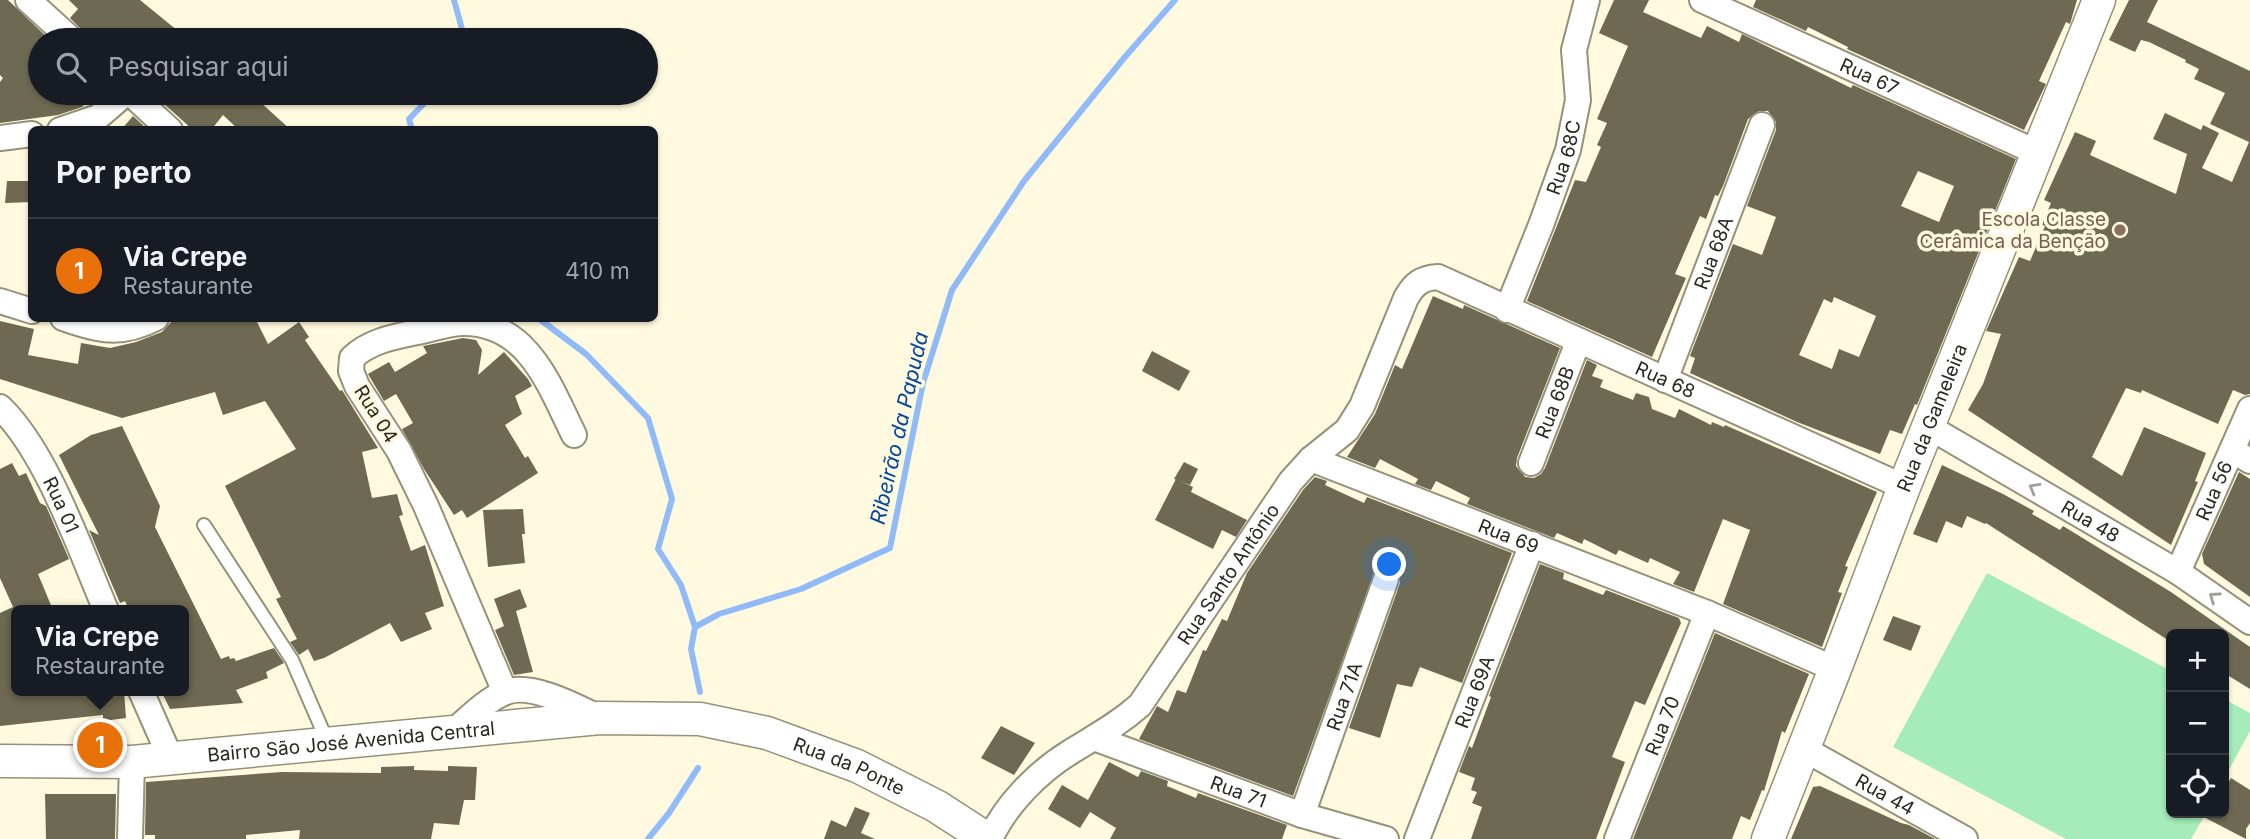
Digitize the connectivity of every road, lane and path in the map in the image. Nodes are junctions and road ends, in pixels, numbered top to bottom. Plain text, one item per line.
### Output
1 (1587, 0) edge
2 (1702, 0) edge
3 (2099, 0) edge
4 (39, 4) edge
5 (61, 28) edge
6 (114, 105) edge
7 (142, 105) edge
8 (1762, 125) dead end
9 (72, 126) edge
10 (165, 126) edge
11 (28, 134) edge
12 (0, 138) edge
13 (2036, 152) junction
14 (1426, 278) joint
15 (0, 301) edge
16 (28, 310) edge
17 (1507, 310) junction
18 (79, 322) edge
19 (147, 322) edge
20 (1578, 342) junction
21 (1665, 380) junction
22 (0, 407) edge
23 (2250, 410) edge
24 (1929, 426) junction
25 (574, 435) dead end
26 (2241, 455) edge
27 (1311, 459) junction
28 (1531, 463) dead end
29 (1903, 487) junction
30 (204, 525) dead end
31 (1532, 544) junction
32 (2178, 572) junction
33 (1386, 579) dead end
34 (104, 605) edge
35 (1707, 613) junction
36 (2250, 622) edge
37 (1835, 669) junction
38 (505, 692) junction
39 (143, 696) edge
40 (600, 718) junction
41 (700, 719) joint
42 (453, 732) junction
43 (1094, 738) junction
44 (329, 744) junction
45 (1804, 748) junction
46 (170, 760) junction
47 (0, 761) edge
48 (132, 762) junction
49 (1302, 815) junction
50 (130, 839) edge
51 (988, 839) edge
52 (1386, 839) edge
53 (1418, 839) edge
54 (1617, 839) edge
55 (1768, 839) edge
56 (1965, 839) edge

1 - 17 street, Rua 68C
2 - 13 street, Rua 67
3 - 13 street, Rua da Gameleira
4 - 5 street
6 - 9 street
7 - 10 street
8 - 21 street, Rua 68A
11 - 12 street
13 - 24 street, Rua da Gameleira
14 - 17 street, Rua 68
14 - 27 street, Rua Santo Antônio
15 - 16 street
17 - 20 street, Rua 68
18 - 19 street
20 - 21 street, Rua 68
20 - 28 street, Rua 68B
21 - 29 street, Rua 68
22 - 34 street, Rua 01
23 - 26 street, Rua 56
24 - 29 street, Rua da Gameleira
32 -> 24 street, Rua 48
25 - 38 street, Rua 04
26 - 32 street, Rua 56
27 - 31 street, Rua 69
27 - 43 street, Rua Santo Antônio
29 - 37 street, Rua da Gameleira
30 - 44 lane
31 - 35 street, Rua 69
31 - 53 street, Rua 69A
36 -> 32 street, Rua 48
33 - 49 street, Rua 71A
35 - 37 street, Rua 69
35 - 54 street, Rua 70
37 - 45 street, Rua da Gameleira
38 - 40 street
38 - 42 street
39 - 46 street
40 - 41 street, Bairro São José Avenida Central
40 - 42 street, Bairro São José Avenida Central
41 - 51 street, Rua da Ponte
42 - 44 street, Bairro São José Avenida Central
43 - 49 street, Rua 71
43 - 51 street, Rua Santo Antônio
44 - 46 street, Bairro São José Avenida Central
45 - 55 street, Rua da Gameleira
45 - 56 street, Rua 44
46 - 48 street, Bairro São José Avenida Central
47 - 48 street, Bairro São José Avenida Central
48 - 50 street
49 - 52 street, Rua 71

